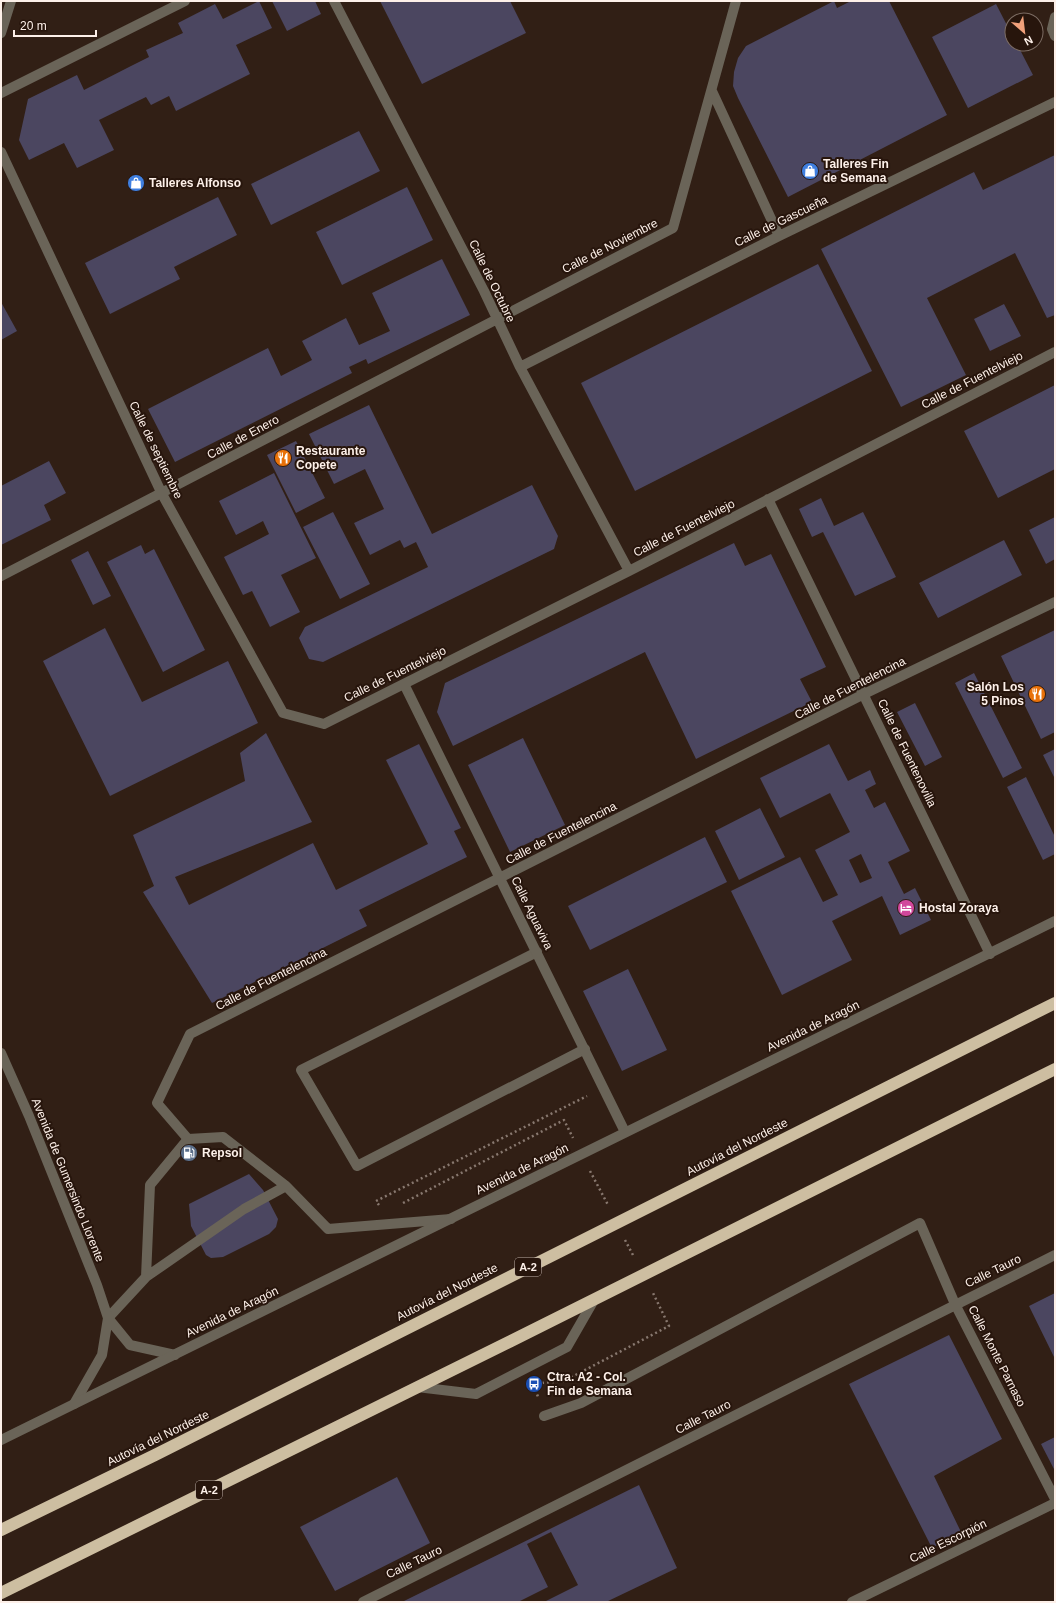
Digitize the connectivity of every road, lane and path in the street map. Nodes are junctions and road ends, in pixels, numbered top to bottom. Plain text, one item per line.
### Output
1 (11, 1) edge
2 (186, 1) edge
3 (334, 1) edge
4 (736, 1) edge
5 (1055, 17) edge
6 (1, 33) edge
7 (1055, 36) edge
8 (712, 91) junction
9 (1, 93) edge
10 (1055, 102) edge
11 (1, 152) edge
12 (779, 236) junction
13 (497, 320) junction
14 (1055, 352) edge
15 (520, 367) junction
16 (162, 494) junction
17 (768, 499) junction
18 (629, 571) junction
19 (1, 576) edge
20 (1055, 602) edge
21 (404, 684) junction
22 (864, 694) junction
23 (324, 724) joint
24 (500, 878) junction
25 (1055, 921) edge
26 (537, 952) junction
27 (990, 954) junction
28 (1055, 1003) edge
29 (585, 1049) junction
30 (1, 1053) edge
31 (1055, 1070) edge
32 (604, 1088) junction
33 (625, 1132) junction
34 (188, 1139) junction
35 (575, 1141) dead end
36 (589, 1170) dead end
37 (286, 1186) junction
38 (398, 1205) dead end
39 (380, 1206) dead end
40 (611, 1212) dead end
41 (451, 1218) junction
42 (622, 1234) dead end
43 (1055, 1255) edge
44 (636, 1262) dead end
45 (146, 1277) junction
46 (651, 1290) dead end
47 (594, 1300) junction
48 (955, 1304) junction
49 (108, 1318) junction
50 (175, 1355) junction
51 (534, 1384) dead end
52 (417, 1387) junction
53 (74, 1404) junction
54 (544, 1416) dead end
55 (1, 1440) edge
56 (1055, 1499) edge
57 (1055, 1503) edge
58 (1, 1530) edge
59 (1, 1593) edge
60 (363, 1602) edge
61 (852, 1602) edge

1 - 6 street
2 - 9 street
3 - 13 street, Calle de Octubre
4 - 8 street, Calle de Noviembre
5 - 7 street
8 - 12 street
8 - 13 street, Calle de Noviembre
10 - 12 street, Calle de Gascueña
11 - 16 street, Calle de septiembre
12 - 15 street, Calle de Gascueña
13 - 15 street, Calle de Octubre
13 - 16 street, Calle de Enero
14 - 17 street, Calle de Fuentelviejo
15 - 18 street, Calle de Octubre
16 - 19 street, Calle de Enero
16 - 23 street, Calle de septiembre
17 - 18 street, Calle de Fuentelviejo
17 - 22 street, Calle de Fuentenovilla
18 - 21 street, Calle de Fuentelviejo
20 - 22 street, Calle de Fuentelencina
21 - 23 street, Calle de Fuentelviejo
21 - 24 street, Calle Aguaviva
22 - 24 street, Calle de Fuentelencina
22 - 27 street, Calle de Fuentenovilla
24 - 26 street, Calle Aguaviva
24 - 34 street, Calle de Fuentelencina
25 - 27 street, Avenida de Aragón
26 - 29 street, Calle Aguaviva
26 - 29 street
27 - 33 street, Avenida de Aragón
28 - 58 highway, Autovía del Nordeste / A-2
29 - 32 street, Calle Aguaviva
30 - 49 street, Avenida de Gumersindo Llorente
31 - 47 highway, A-2
32 - 33 street, Calle Aguaviva
32 - 39 path
33 - 41 street, Avenida de Aragón
34 - 37 street
34 - 45 street
35 - 38 path
36 - 40 path
37 - 41 street
37 - 45 street
41 - 50 street, Avenida de Aragón
42 - 44 path
43 - 48 street, Calle Tauro
45 - 49 street
46 - 51 path
47 - 52 highway, A-2
47 - 52 street
48 - 54 street, Calle Monte Parnaso
48 - 56 street, Calle Monte Parnaso
48 - 60 street, Calle Tauro
49 - 50 street, Avenida de Gumersindo Llorente
49 - 53 street, Avenida de Gumersindo Llorente
50 - 53 street, Avenida de Aragón
52 - 59 highway, A-2
53 - 55 street, Avenida de Aragón
57 - 61 street, Calle Escorpión

